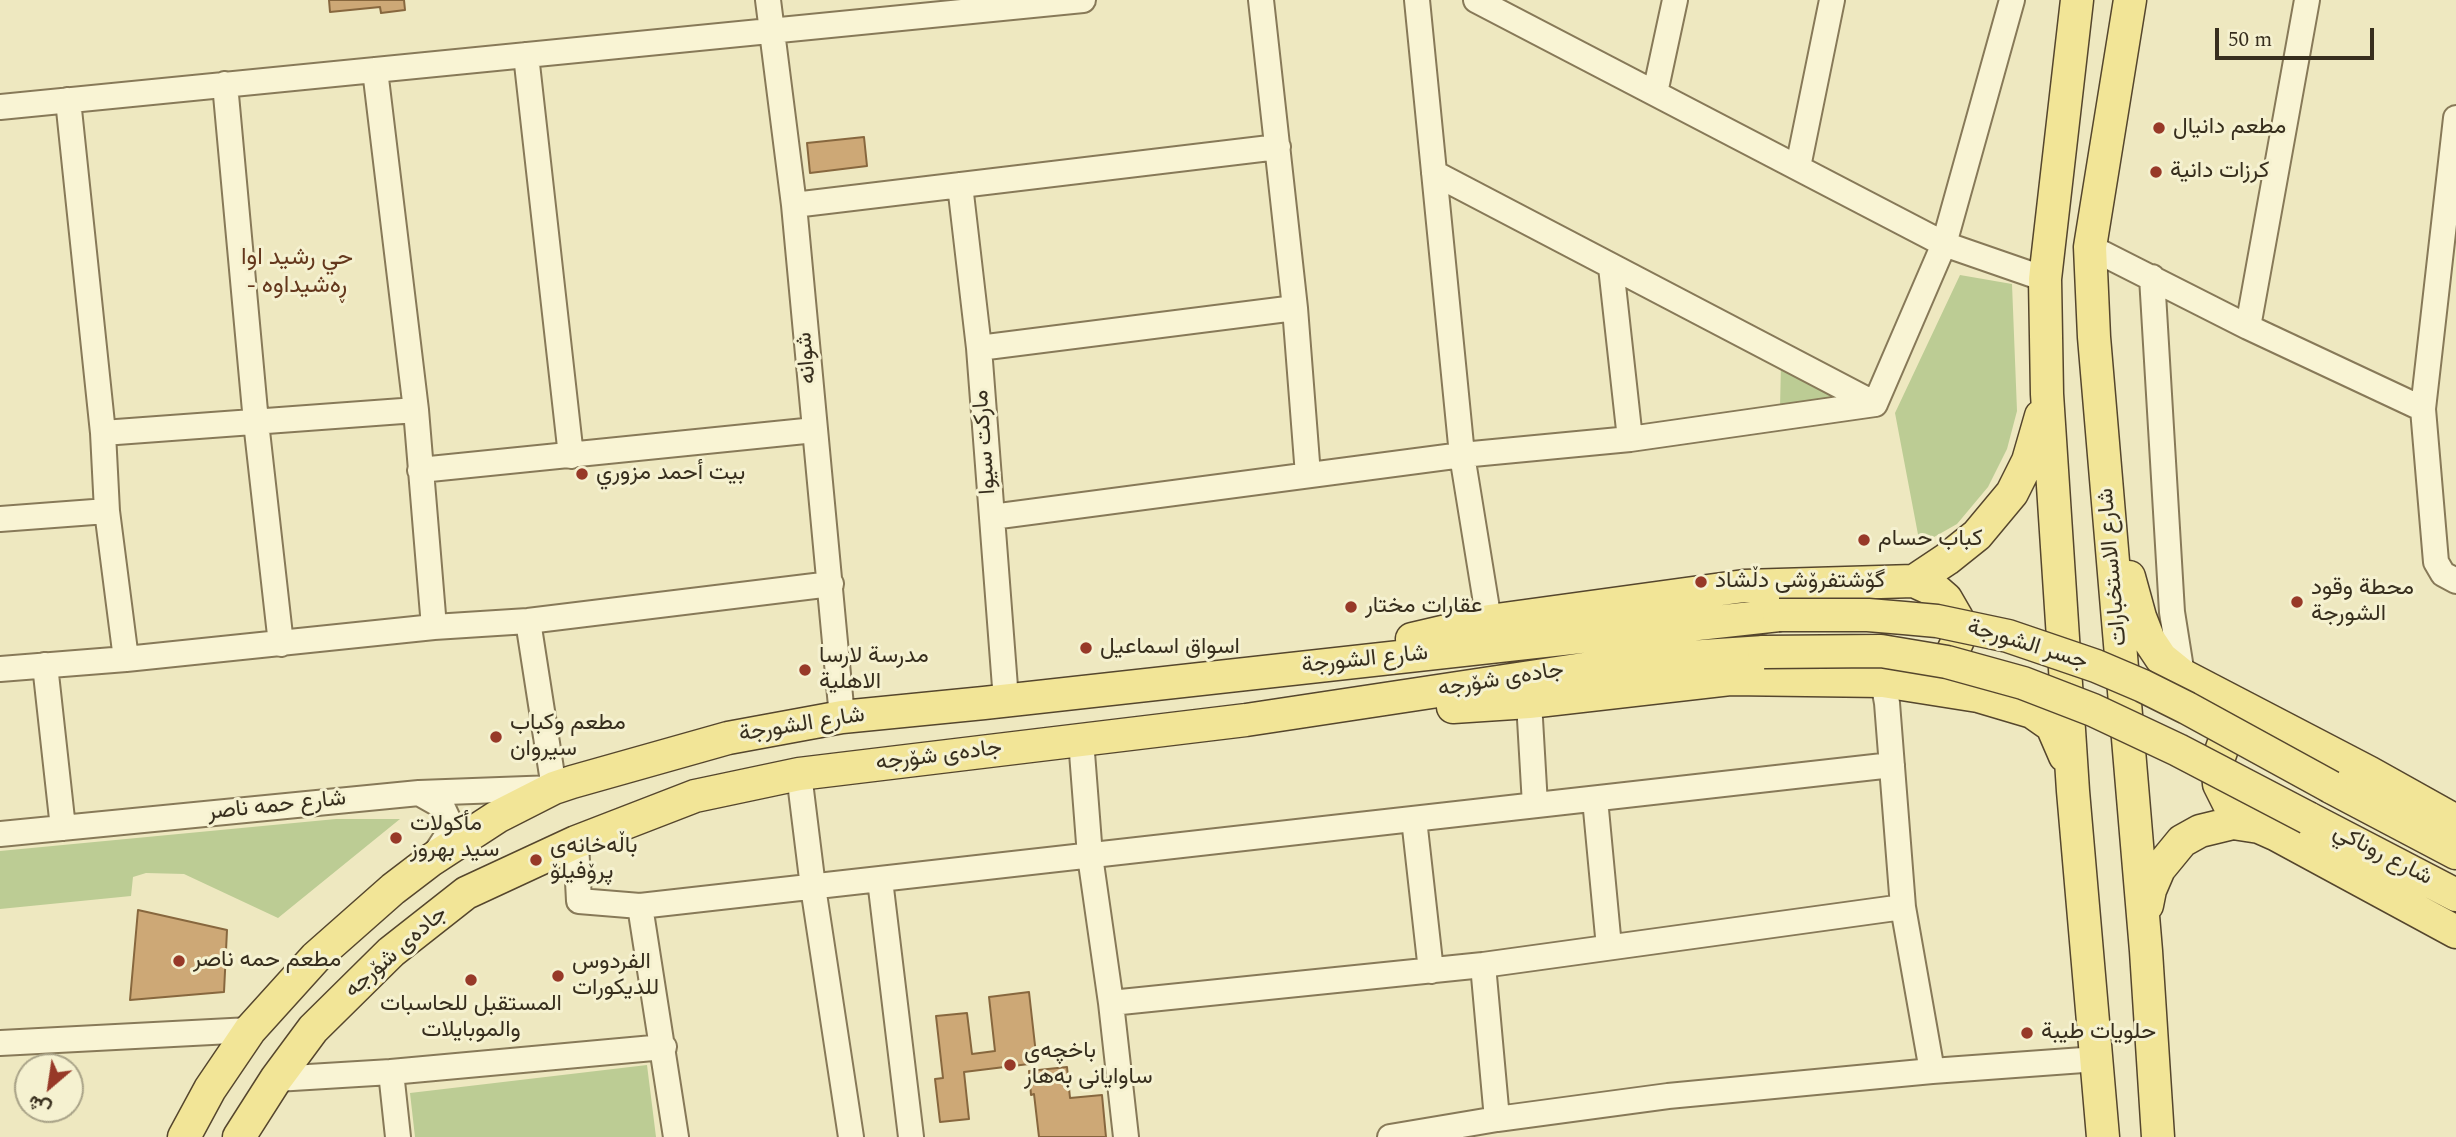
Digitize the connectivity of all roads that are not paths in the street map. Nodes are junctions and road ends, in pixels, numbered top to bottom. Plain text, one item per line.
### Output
1 (768, 0) edge
2 (1083, 0) edge
3 (1261, 0) edge
4 (1417, 0) edge
5 (1476, 0) edge
6 (1675, 0) edge
7 (1832, 0) edge
8 (2012, 0) edge
9 (2077, 0) edge
10 (2130, 0) edge
11 (2307, 0) edge
12 (939, 7) edge
13 (771, 31) junction
14 (526, 55) junction
15 (375, 70) junction
16 (225, 84) junction
17 (1655, 93) junction
18 (68, 100) junction
19 (0, 107) edge
20 (2456, 118) edge
21 (1278, 147) junction
22 (1798, 167) junction
23 (1434, 173) junction
24 (960, 185) junction
25 (794, 205) junction
26 (1944, 244) junction
27 (2091, 247) junction
28 (1611, 267) junction
29 (2152, 277) junction
30 (2045, 279) junction
31 (1295, 308) junction
32 (2248, 327) junction
33 (979, 348) junction
34 (2047, 394) junction
35 (1875, 404) junction
36 (416, 410) junction
37 (2423, 410) junction
38 (256, 422) junction
39 (815, 430) junction
40 (103, 433) junction
41 (1630, 439) junction
42 (1462, 455) junction
43 (571, 456) junction
44 (420, 470) junction
45 (1308, 475) junction
46 (2108, 495) junction
47 (107, 511) junction
48 (992, 517) junction
49 (0, 519) edge
50 (1914, 581) junction
51 (2456, 581) edge
52 (831, 584) junction
53 (1779, 615) joint
54 (528, 621) junction
55 (1489, 621) junction
56 (434, 627) junction
57 (281, 644) junction
58 (1764, 652) joint
59 (126, 659) junction
60 (45, 665) junction
61 (0, 669) edge
62 (1266, 672) junction
63 (2182, 675) junction
64 (1883, 681) junction
65 (995, 702) junction
66 (1529, 702) junction
67 (2253, 713) junction
68 (842, 717) junction
69 (1246, 720) junction
70 (1081, 740) junction
71 (990, 751) junction
72 (1892, 765) junction
73 (799, 774) junction
74 (2331, 786) joint
75 (554, 788) junction
76 (2073, 791) junction
77 (419, 793) junction
78 (1595, 799) junction
79 (1535, 805) junction
80 (2308, 818) joint
81 (1414, 819) junction
82 (2456, 821) edge
83 (2259, 827) junction
84 (63, 828) junction
85 (0, 834) edge
86 (576, 842) junction
87 (2456, 853) edge
88 (1090, 856) junction
89 (431, 860) junction
90 (880, 880) junction
91 (813, 887) junction
92 (2456, 895) edge
93 (640, 906) junction
94 (1903, 907) junction
95 (2456, 932) edge
96 (1609, 947) junction
97 (2146, 951) junction
98 (1483, 965) junction
99 (1431, 971) junction
100 (1111, 1003) junction
101 (250, 1030) junction
102 (0, 1043) edge
103 (664, 1047) junction
104 (2097, 1059) junction
105 (1932, 1071) junction
106 (391, 1072) junction
107 (276, 1079) junction
108 (1507, 1124) edge
109 (184, 1137) edge
110 (239, 1137) edge
111 (398, 1137) edge
112 (676, 1137) edge
113 (851, 1137) edge
114 (912, 1137) edge
115 (1126, 1137) edge
116 (1390, 1137) edge
117 (2103, 1137) edge
118 (2158, 1137) edge

1 - 13 street, شوانە
2 - 12 street
3 - 21 street
4 - 23 street
5 - 17 street
6 - 17 street
7 - 22 street
8 - 26 street
9 - 30 main road
10 - 27 main road, شارع الاستخبارات
11 - 32 street
12 - 13 street
13 - 14 street
13 - 25 street, شوانە
14 - 15 street
14 - 43 street
15 - 16 street
15 - 36 street
16 - 18 street
16 - 38 street
17 - 22 street
18 - 19 street
18 - 40 street
20 - 37 street
21 - 24 street
21 - 31 street
22 - 26 street
23 - 28 street
23 - 42 street
24 - 25 street
24 - 33 street, مارکت سیوا
25 - 39 street, شوانە
26 - 30 street
26 - 35 street
27 - 29 street
27 - 46 main road, شارع الاستخبارات
28 - 35 street
28 - 41 street
29 - 32 street
29 - 63 street
30 - 34 main road
31 - 33 street
31 - 45 street
32 - 37 street
33 - 48 street, مارکت سیوا
34 - 50 main road
34 - 76 main road
35 - 41 street
36 - 38 street
36 - 44 street
37 - 51 street
38 - 40 street
38 - 57 street
39 - 43 street
39 - 52 street, شوانە
40 - 47 street
41 - 42 street
42 - 45 street
42 - 55 street
43 - 44 street
44 - 56 street
45 - 48 street
46 - 63 main road
46 - 97 main road, شارع الاستخبارات
47 - 49 street
47 - 59 street
48 - 65 street, مارکت سیوا
50 - 55 main road
50 - 64 main road
52 - 54 street
52 - 68 street, شوانە
53 - 62 main road, شارع الشورجة
53 - 74 main road, جسر الشورجة, bridge
54 - 56 street
54 - 75 street
55 - 62 main road
56 - 57 street
57 - 59 street
58 - 69 main road, جادەی شۆرجە
58 - 80 main road, جسر الشورجة, bridge
59 - 60 street
60 - 61 street
60 - 84 street
62 - 65 main road, شارع الشورجة
63 - 67 main road
64 - 66 main road
64 - 72 street
64 - 76 main road
65 - 68 main road, شارع الشورجة
65 - 71 main road
66 - 69 main road
66 - 79 street
67 - 82 main road
67 - 83 main road
68 - 75 main road, شارع الشورجة
69 - 70 main road, جادەی شۆرجە
70 - 71 main road, جادەی شۆرجە
70 - 88 street
71 - 73 main road, جادەی شۆرجە
72 - 78 street
72 - 94 street
73 - 86 main road, جادەی شۆرجە
73 - 91 street
74 - 87 main road, شارع روناكي
75 - 77 street, شارع حمه ناصر
75 - 89 main road, شارع الشورجة
76 - 104 main road
77 - 84 street, شارع حمه ناصر
77 - 89 street
78 - 79 street
78 - 96 street
79 - 81 street
80 - 92 main road, شارع روناكي
81 - 88 street
81 - 99 street
83 - 95 main road
83 - 97 main road
84 - 85 street, شارع حمه ناصر
86 - 93 street
86 - 107 main road, جادەی شۆرجە
88 - 90 street
88 - 100 street
89 - 101 main road, شارع الشورجة
90 - 91 street
90 - 114 street
91 - 93 street
91 - 113 street
93 - 103 street
94 - 96 street
94 - 105 street
96 - 98 street
97 - 118 main road, شارع الاستخبارات
98 - 99 street
98 - 108 street
99 - 100 street
100 - 115 street
101 - 102 street
101 - 109 main road, شارع الشورجة
103 - 106 street
103 - 112 street
104 - 105 street
104 - 117 main road
105 - 108 street
106 - 107 street
106 - 111 street
107 - 110 main road, جادەی شۆرجە
108 - 116 street

